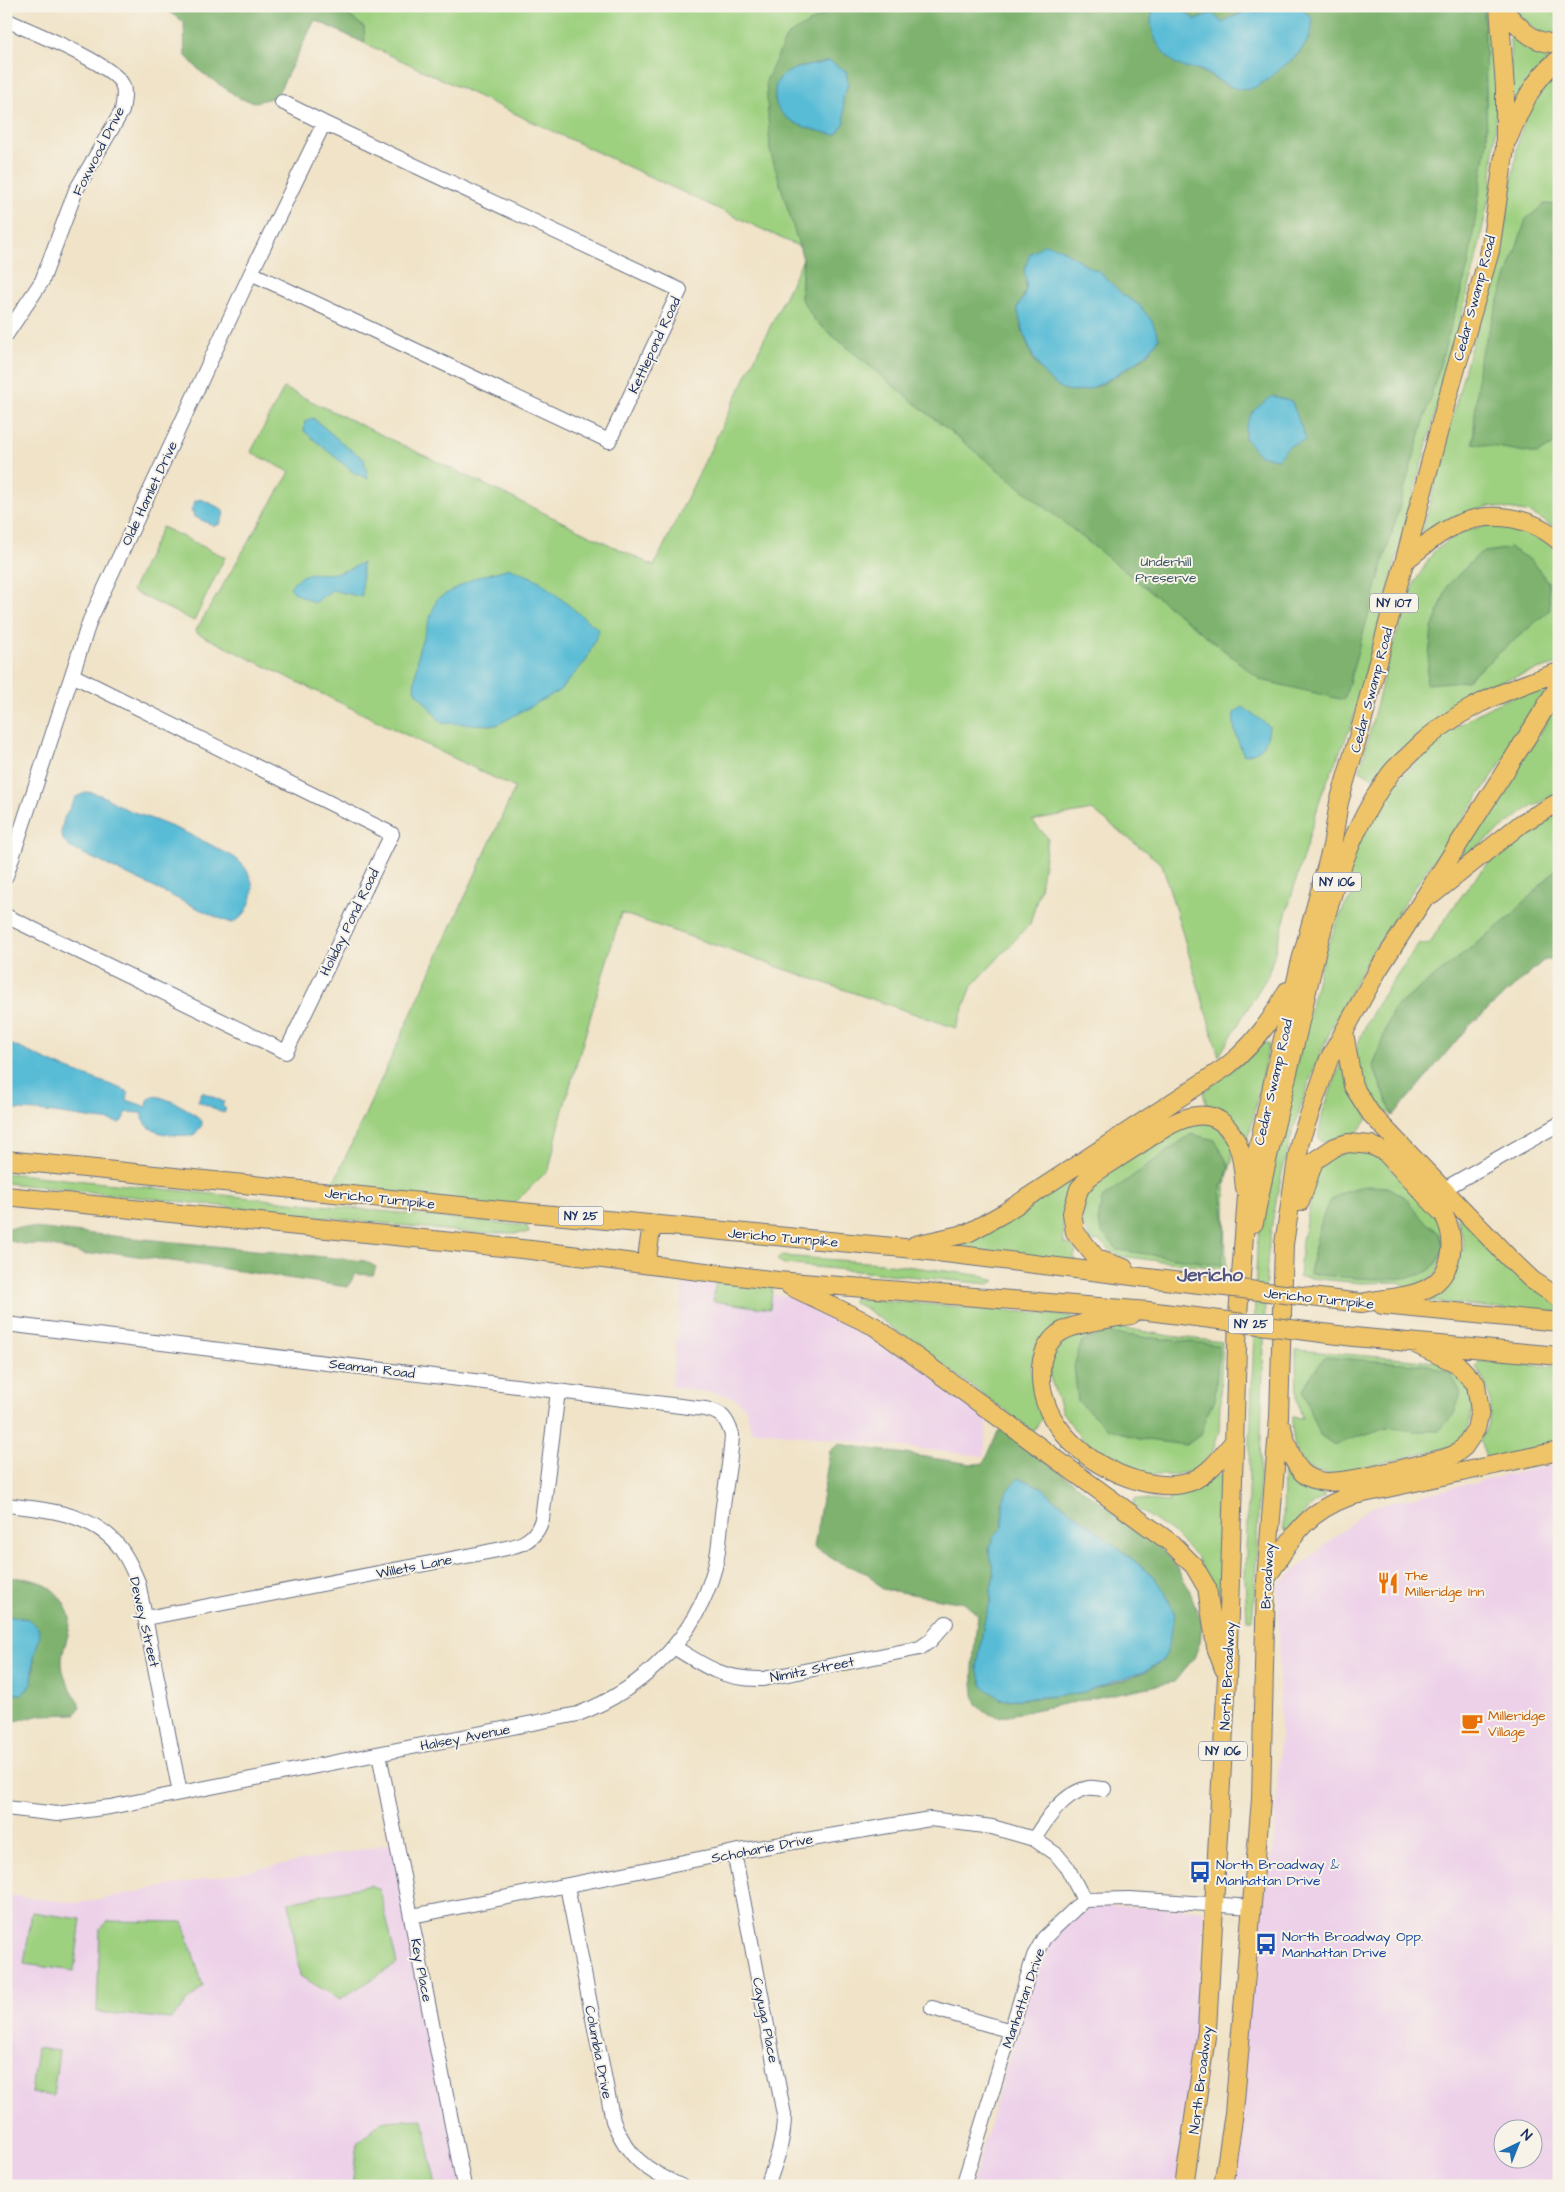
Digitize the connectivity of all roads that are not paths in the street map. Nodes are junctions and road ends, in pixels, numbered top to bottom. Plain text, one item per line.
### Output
1 (1500, 6) edge
2 (6, 20) edge
3 (1559, 43) edge
4 (1559, 59) edge
5 (282, 102) dead end
6 (324, 123) junction
7 (1505, 148) junction
8 (251, 273) junction
9 (6, 335) edge
10 (1559, 541) edge
11 (1405, 561) junction
12 (1559, 672) edge
13 (72, 675) junction
14 (1559, 685) edge
15 (1559, 802) edge
16 (6, 876) edge
17 (1422, 903) junction
18 (6, 916) edge
19 (1300, 964) junction
20 (1344, 1032) junction
21 (1559, 1124) edge
22 (6, 1160) edge
23 (1444, 1189) junction
24 (6, 1196) edge
25 (1247, 1196) junction
26 (652, 1224) junction
27 (1284, 1244) junction
28 (904, 1248) junction
29 (646, 1264) junction
30 (1156, 1279) junction
31 (778, 1281) junction
32 (1559, 1298) edge
33 (1362, 1303) junction
34 (1148, 1311) junction
35 (1238, 1315) junction
36 (1559, 1322) edge
37 (6, 1324) edge
38 (1411, 1342) junction
39 (1559, 1356) edge
40 (558, 1390) junction
41 (1279, 1417) junction
42 (729, 1426) joint
43 (1235, 1440) junction
44 (1559, 1451) edge
45 (6, 1504) edge
46 (1266, 1581) junction
47 (146, 1618) junction
48 (946, 1623) dead end
49 (674, 1647) junction
50 (1227, 1677) junction
51 (379, 1754) junction
52 (1104, 1789) dead end
53 (180, 1793) junction
54 (6, 1808) edge
55 (1034, 1839) junction
56 (734, 1852) junction
57 (567, 1886) junction
58 (1084, 1900) junction
59 (1215, 1906) junction
60 (1253, 1907) junction
61 (412, 1916) junction
62 (932, 2008) dead end
63 (1011, 2031) junction
64 (464, 2186) edge
65 (681, 2186) edge
66 (767, 2186) edge
67 (963, 2186) edge
68 (1184, 2186) edge
69 (1223, 2186) edge

1 - 3 main road
1 - 7 main road, Cedar Swamp Road / NY 107
2 - 9 street, Foxwood Drive
4 - 7 main road
5 - 6 street, Kettlepond Road
6 - 8 street, Olde Hamlet Drive
6 - 8 street, Kettlepond Road
7 - 11 main road, Cedar Swamp Road / NY 107
8 - 13 street, Olde Hamlet Drive
10 - 11 main road
11 - 19 main road, Cedar Swamp Road / NY 107
12 - 35 main road, NY 106
13 - 16 street, Olde Hamlet Drive
13 - 18 street, Holiday Pond Road
14 - 17 main road
15 - 17 main road, NY 106
17 - 20 main road, NY 106
19 - 25 main road, Cedar Swamp Road / NY 107
19 - 28 main road
20 - 23 main road
20 - 27 main road, NY 106
21 - 23 street
22 - 26 main road, Jericho Turnpike / NY 25
23 - 32 main road
24 - 29 main road, NY 25
25 - 30 main road
25 - 35 main road, Cedar Swamp Road / NY 107
26 - 28 main road, Jericho Turnpike / NY 25
26 - 29 main road
27 - 33 main road
27 - 41 main road, Broadway / NY 106
28 - 30 main road, Jericho Turnpike / NY 25
29 - 31 main road, NY 25
30 - 33 main road, Jericho Turnpike / NY 25, bridge
31 - 34 main road, NY 25
31 - 50 main road
33 - 36 main road, Jericho Turnpike / NY 25
34 - 38 main road, NY 25, bridge
34 - 43 main road
35 - 43 main road, North Broadway / NY 106
37 - 40 street, Seaman Road
38 - 39 main road, NY 25
38 - 41 main road
40 - 42 street, Seaman Road
40 - 47 street, Willets Lane
41 - 46 main road, Broadway / NY 106
42 - 49 street, Halsey Avenue
43 - 50 main road, North Broadway / NY 106
44 - 46 main road
45 - 47 street, Dewey Street
46 - 60 main road, Broadway / NY 106
47 - 53 street, Dewey Street
48 - 49 street, Nimitz Street
49 - 51 street, Halsey Avenue
50 - 59 main road, North Broadway / NY 106
51 - 53 street, Halsey Avenue
51 - 61 street, Key Place
52 - 55 street
53 - 54 street, Halsey Avenue
55 - 56 street, Schoharie Drive
55 - 58 street, Schoharie Drive
56 - 57 street, Schoharie Drive
56 - 66 street, Cayuga Place
57 - 61 street, Schoharie Drive
57 - 65 street, Columbia Drive
58 - 59 street
58 - 63 street, Manhattan Drive
59 - 60 street
59 - 68 main road, North Broadway / NY 106
60 - 69 main road, NY 106
61 - 64 street, Key Place
62 - 63 street
63 - 67 street, Manhattan Drive

